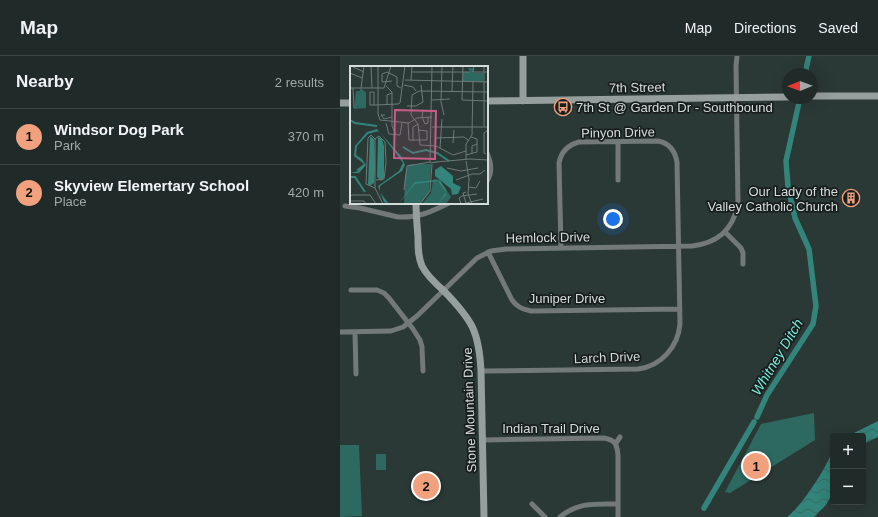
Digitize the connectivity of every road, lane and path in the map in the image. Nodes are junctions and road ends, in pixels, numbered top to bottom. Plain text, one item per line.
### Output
1 (523, 56) edge
2 (737, 56) edge
3 (818, 96) edge
4 (877, 96) edge
5 (737, 97) junction
6 (782, 97) edge
7 (488, 101) edge
8 (523, 101) junction
9 (618, 142) junction
10 (488, 155) edge
11 (488, 180) edge
12 (618, 180) dead end
13 (416, 204) edge
14 (447, 204) edge
15 (345, 206) dead end
16 (416, 216) junction
17 (725, 232) junction
18 (678, 246) junction
19 (561, 248) junction
20 (488, 252) junction
21 (743, 264) dead end
22 (351, 290) dead end
23 (443, 291) junction
24 (680, 309) junction
25 (409, 324) junction
26 (340, 332) edge
27 (356, 332) junction
28 (481, 371) junction
29 (423, 372) dead end
30 (356, 374) dead end
31 (620, 437) dead end
32 (483, 440) junction
33 (616, 443) junction
34 (532, 504) dead end
35 (618, 504) junction
36 (484, 517) edge
37 (544, 517) edge
38 (560, 517) edge
39 (618, 517) edge

1 - 8 street
2 - 5 street, Hemlock Drive
3 - 4 street
5 - 6 street, 7th Street
5 - 8 street, 7th Street
5 - 17 street, Hemlock Drive
7 - 8 street, 7th Street
9 - 12 street
9 - 18 street, Pinyon Drive
9 - 19 street, Pinyon Drive
10 - 11 street
13 - 16 street, Stone Mountain Drive
14 - 16 street
15 - 16 street
16 - 23 street, Stone Mountain Drive
17 - 18 street, Hemlock Drive
17 - 21 street
18 - 19 street, Hemlock Drive
18 - 24 street, Larch Drive
19 - 20 street, Hemlock Drive
20 - 23 street, Hemlock Drive
20 - 24 street, Juniper Drive
22 - 25 street
23 - 25 street, Hemlock Drive
23 - 28 street, Stone Mountain Drive
24 - 28 street, Larch Drive
25 - 27 street
25 - 29 street
26 - 27 street
27 - 30 street
28 - 32 street, Stone Mountain Drive
31 - 33 street
32 - 33 street, Indian Trail Drive
32 - 36 street, Stone Mountain Drive
33 - 35 street, Indian Trail Drive
34 - 37 street
35 - 38 street
35 - 39 street, Indian Trail Drive

